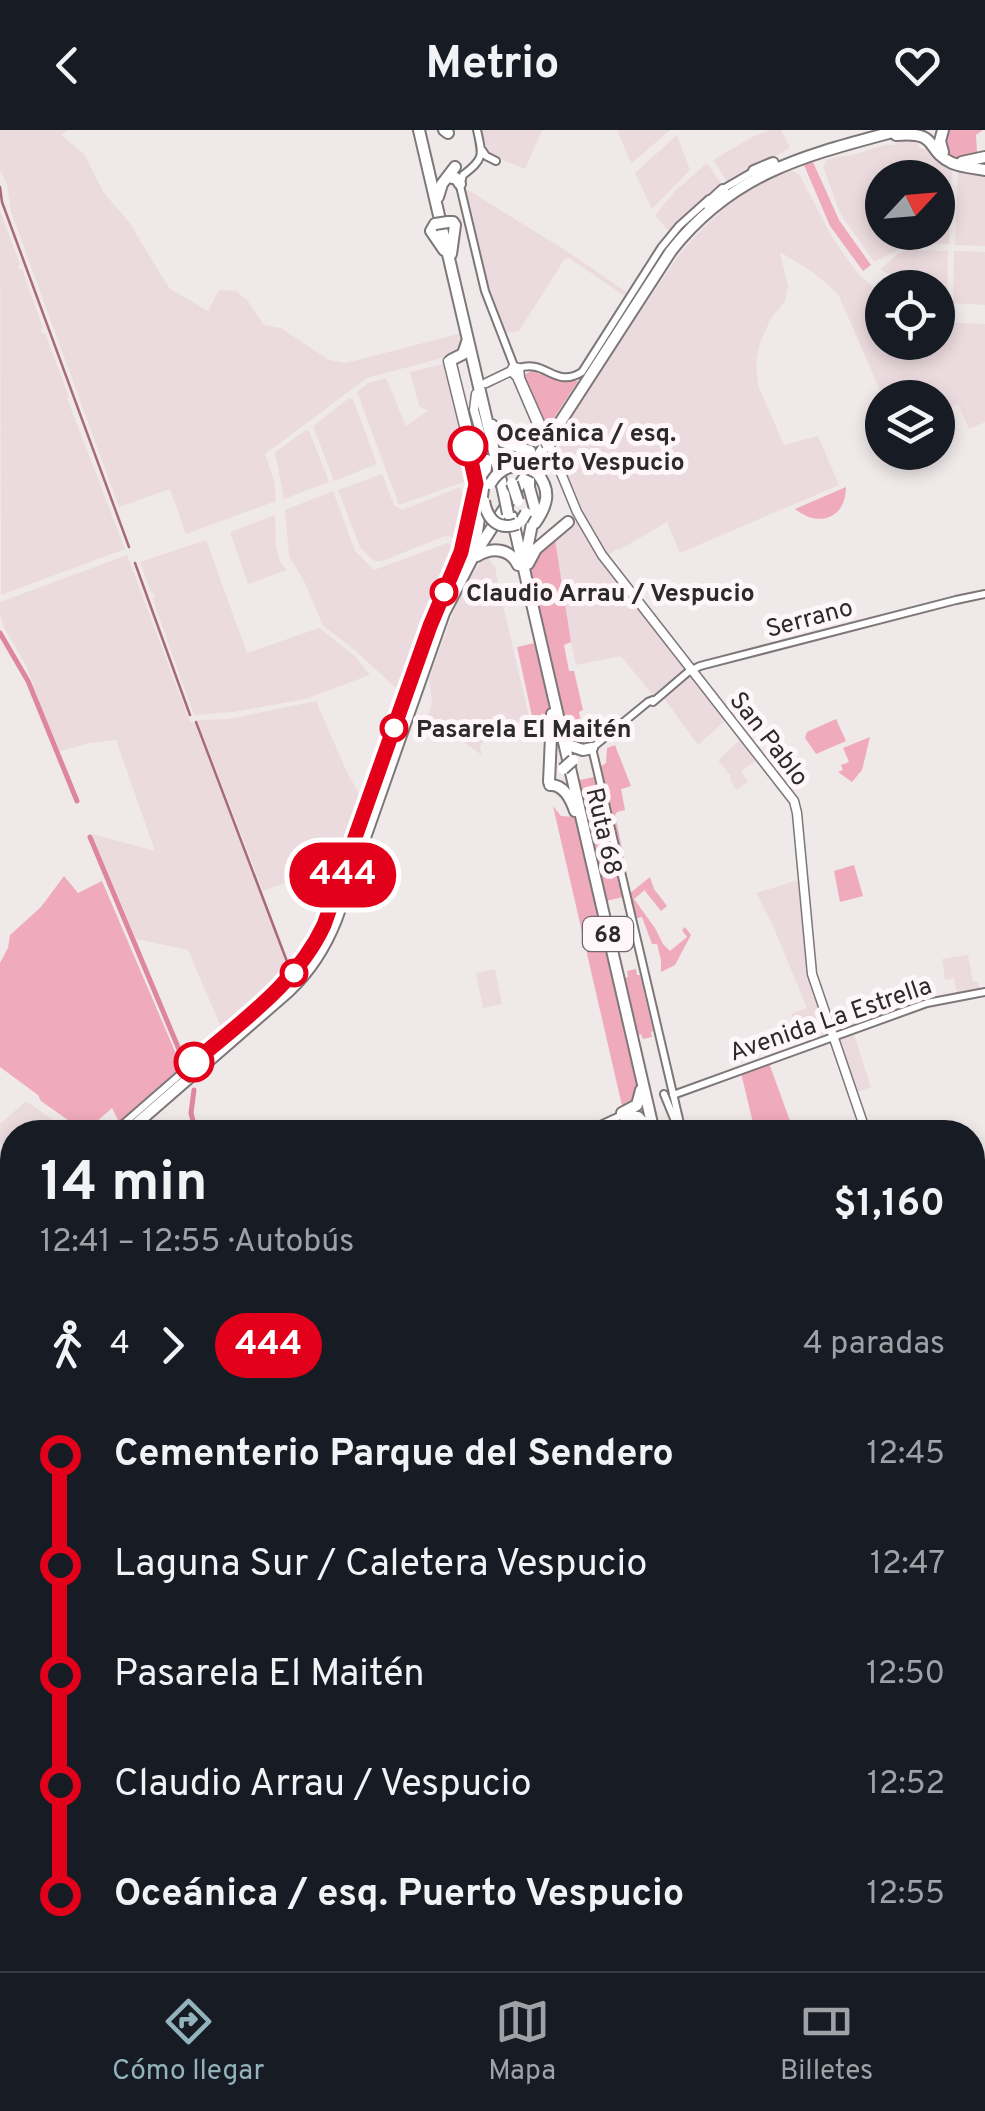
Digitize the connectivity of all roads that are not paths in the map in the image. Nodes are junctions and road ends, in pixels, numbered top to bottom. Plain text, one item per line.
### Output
1 (421, 130) edge
2 (476, 130) edge
3 (914, 130) edge
4 (943, 130) edge
5 (894, 132) edge
6 (481, 148) junction
7 (985, 157) edge
8 (795, 158) junction
9 (496, 161) dead end
10 (754, 170) joint
11 (985, 170) edge
12 (454, 178) junction
13 (722, 190) junction
14 (438, 198) junction
15 (695, 220) junction
16 (708, 220) dead end
17 (678, 242) junction
18 (450, 257) junction
19 (610, 337) junction
20 (467, 341) junction
21 (600, 354) junction
22 (451, 364) junction
23 (515, 370) junction
24 (600, 370) joint
25 (474, 372) junction
26 (486, 382) dead end
27 (476, 394) dead end
28 (489, 422) junction
29 (468, 437) junction
30 (546, 442) junction
31 (502, 453) dead end
32 (490, 461) junction
33 (533, 466) junction
34 (508, 498) junction
35 (576, 520) junction
36 (465, 537) junction
37 (519, 546) junction
38 (477, 556) junction
39 (462, 567) junction
40 (521, 571) junction
41 (528, 585) junction
42 (985, 594) edge
43 (432, 642) junction
44 (692, 670) junction
45 (427, 676) junction
46 (410, 683) junction
47 (550, 698) junction
48 (558, 717) junction
49 (571, 746) junction
50 (592, 749) junction
51 (550, 762) junction
52 (375, 782) junction
53 (370, 810) junction
54 (581, 831) junction
55 (340, 910) junction
56 (327, 950) junction
57 (985, 992) edge
58 (272, 1000) junction
59 (256, 1014) junction
60 (254, 1026) junction
61 (832, 1038) junction
62 (641, 1090) junction
63 (669, 1090) junction
64 (624, 1113) junction
65 (130, 1120) edge
66 (130, 1120) edge
67 (142, 1120) edge
68 (143, 1120) edge
69 (610, 1120) edge
70 (641, 1120) edge
71 (649, 1120) edge
72 (649, 1120) edge
73 (677, 1120) edge
74 (862, 1120) edge

1 - 14 highway, Ruta 68 / 68
1 - 18 highway, Ruta 68 / 68
2 - 6 main road
3 - 5 highway
4 - 7 highway
5 - 8 highway
5 - 11 highway
6 - 9 main road
6 - 12 main road
8 - 10 highway
8 - 15 highway
8 - 17 highway
10 - 13 main road
12 - 14 highway
12 - 23 main road, San Pablo
13 - 15 highway
13 - 19 main road
14 - 18 highway, Ruta 68 / 68
15 - 21 highway
16 - 17 highway
17 - 19 highway
18 - 18 highway, bridge
18 - 20 highway, Ruta 68 / 68
18 - 28 highway, Ruta 68 / 68
19 - 21 highway
19 - 23 main road
19 - 24 highway
19 - 33 highway
20 - 22 highway
20 - 25 highway, Ruta 68 / 68
21 - 30 highway
22 - 25 highway
22 - 29 main road
23 - 26 main road
23 - 30 main road, San Pablo
24 - 30 main road
25 - 28 highway, Ruta 68 / 68
27 - 29 main road
28 - 32 highway
28 - 33 highway
28 - 34 highway, Ruta 68 / 68
28 - 34 highway, Ruta 68 / 68
29 - 36 main road
30 - 33 highway
30 - 35 main road, San Pablo
30 - 39 highway
31 - 33 highway
32 - 33 highway, bridge
32 - 34 highway
32 - 39 highway
33 - 37 highway
33 - 39 highway
33 - 39 highway, bridge
34 - 37 highway
34 - 40 highway, Ruta 68 / 68
34 - 41 highway, Ruta 68 / 68
35 - 37 main road
35 - 41 highway
35 - 44 main road, San Pablo
36 - 39 highway
36 - 46 main road
37 - 38 highway
37 - 41 highway
37 - 45 main road
38 - 39 highway
38 - 40 highway
39 - 43 highway
40 - 47 highway, Ruta 68 / 68
41 - 48 highway, Ruta 68 / 68
42 - 44 main road, Serrano
43 - 45 highway
43 - 46 highway
43 - 53 highway
43 - 55 highway
44 - 50 main road, Serrano
44 - 61 main road, San Pablo
45 - 56 main road
46 - 52 main road
47 - 51 highway
47 - 54 highway, Ruta 68 / 68
48 - 49 highway
48 - 71 highway, Ruta 68 / 68
49 - 50 highway
49 - 51 highway, bridge
50 - 63 main road
51 - 54 highway
52 - 53 highway
52 - 59 main road
53 - 58 highway
54 - 62 highway, Ruta 68 / 68
55 - 56 highway
55 - 59 highway
56 - 60 main road
57 - 61 main road, Avenida La Estrella
58 - 59 highway
58 - 66 highway
59 - 60 highway
59 - 65 main road
59 - 67 highway
60 - 68 main road
61 - 63 main road, Avenida La Estrella
61 - 74 main road, San Pablo
62 - 64 highway
62 - 72 highway, Ruta 68 / 68
63 - 73 main road
64 - 69 main road
64 - 70 highway

